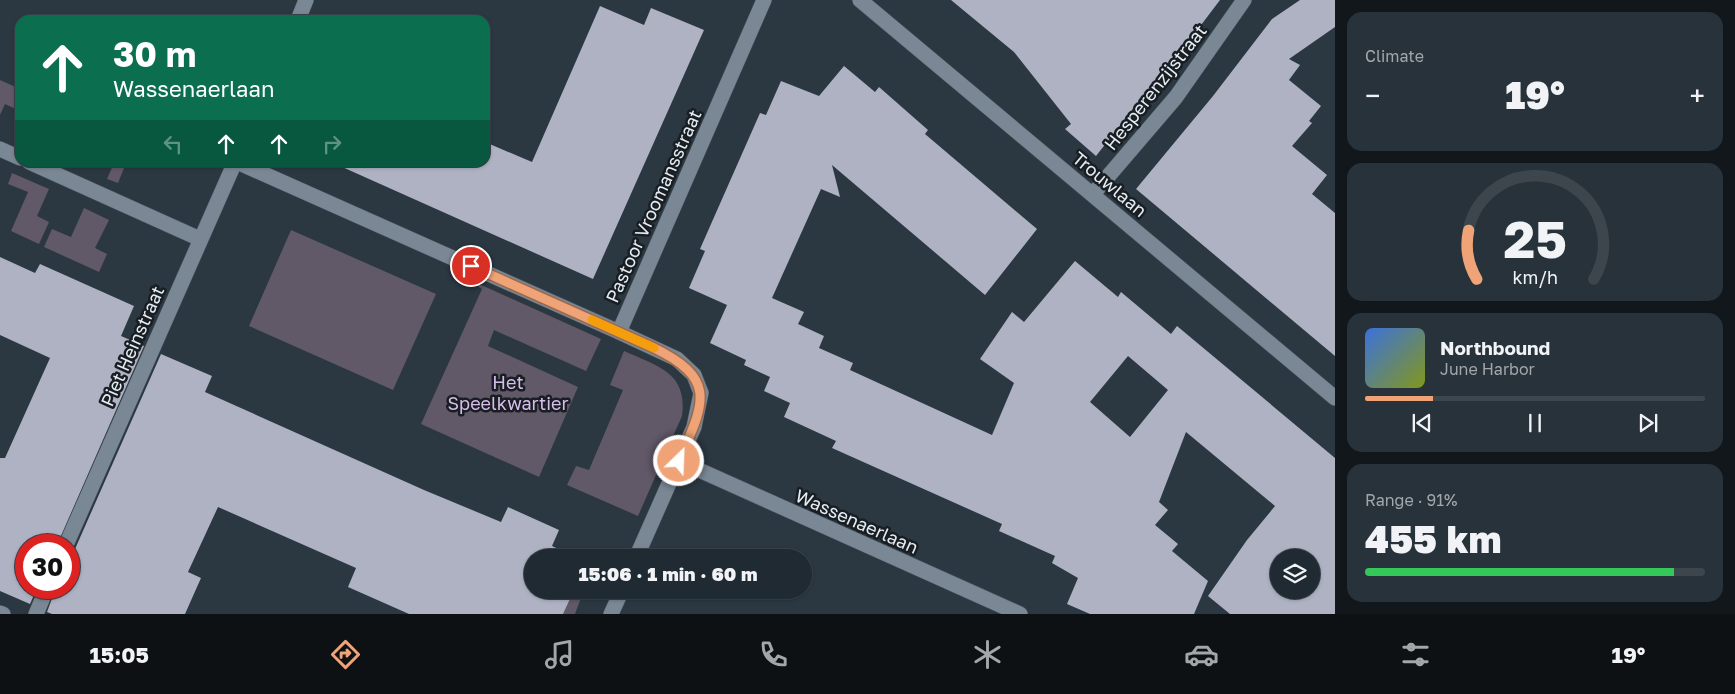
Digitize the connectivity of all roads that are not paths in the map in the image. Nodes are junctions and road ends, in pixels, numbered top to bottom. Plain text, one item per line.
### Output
1 (306, 0) edge
2 (764, 0) edge
3 (860, 0) edge
4 (1244, 0) edge
5 (300, 15) edge
6 (0, 149) edge
7 (15, 156) edge
8 (40, 167) edge
9 (234, 167) edge
10 (247, 167) edge
11 (1092, 194) junction
12 (200, 239) junction
13 (619, 332) junction
14 (1335, 398) edge
15 (679, 461) junction
16 (71, 534) edge
17 (640, 549) edge
18 (42, 599) edge
19 (618, 599) edge
20 (0, 612) edge
21 (4, 614) edge
22 (36, 614) edge
23 (611, 614) edge
24 (1020, 614) edge

1 - 5 street
2 - 13 street, Pastoor Vroomansstraat
3 - 11 street, Trouwlaan
4 - 11 street, Hesperenzijstraat
6 - 7 street
8 - 12 street
9 - 12 street, Piet Heinstraat
10 - 13 street
11 - 14 street, Trouwlaan
12 - 16 street, Piet Heinstraat
13 - 15 street, Pastoor Vroomansstraat
15 - 17 street, Pastoor Vroomansstraat
15 - 24 street, Wassenaerlaan
18 - 22 street
19 - 23 street
20 - 21 street

